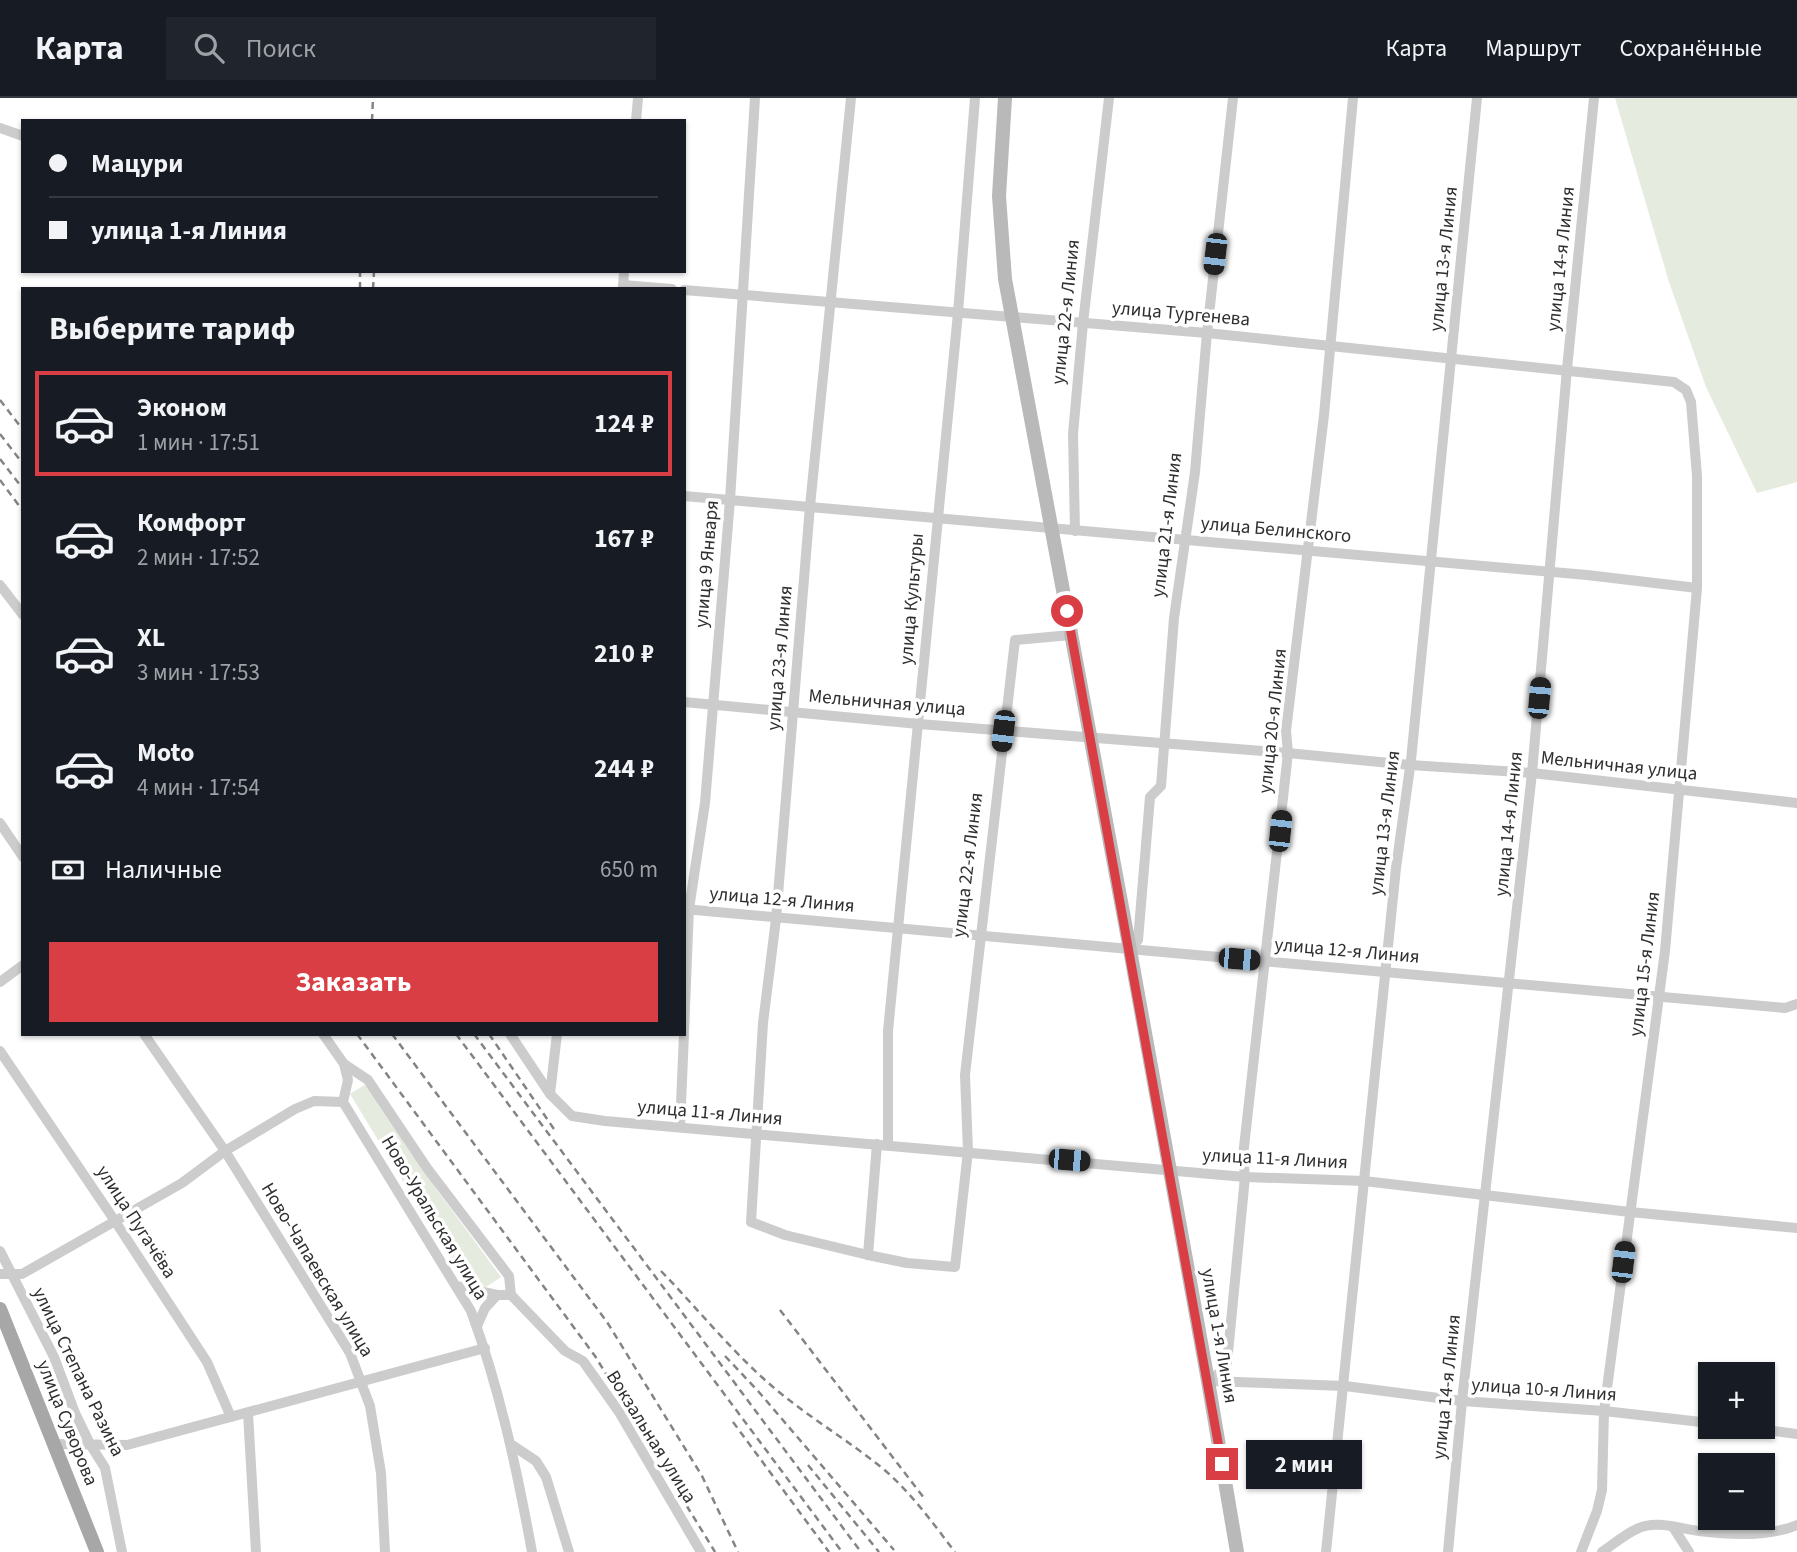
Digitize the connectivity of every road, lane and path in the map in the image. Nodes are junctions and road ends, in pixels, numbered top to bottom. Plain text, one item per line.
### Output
1 (638, 98) edge
2 (755, 98) edge
3 (851, 98) edge
4 (975, 98) edge
5 (1005, 98) edge
6 (1109, 98) edge
7 (1233, 98) edge
8 (1353, 98) edge
9 (1477, 98) edge
10 (1594, 98) edge
11 (636, 119) edge
12 (0, 128) edge
13 (21, 135) edge
14 (686, 290) edge
15 (742, 294) junction
16 (830, 303) junction
17 (958, 313) junction
18 (1013, 317) junction
19 (1083, 323) junction
20 (1207, 333) junction
21 (1331, 346) junction
22 (1451, 359) junction
23 (1567, 369) junction
24 (1674, 382) joint
25 (686, 496) edge
26 (730, 500) junction
27 (810, 506) junction
28 (937, 518) junction
29 (1052, 529) junction
30 (1075, 531) junction
31 (1185, 541) junction
32 (1309, 550) junction
33 (1430, 561) junction
34 (1550, 571) junction
35 (0, 585) edge
36 (1697, 588) junction
37 (21, 612) edge
38 (1071, 635) junction
39 (686, 702) edge
40 (713, 705) junction
41 (792, 712) junction
42 (919, 724) junction
43 (1003, 731) junction
44 (1091, 737) junction
45 (1164, 744) junction
46 (1288, 752) junction
47 (1410, 765) junction
48 (1532, 773) junction
49 (1681, 790) junction
50 (1797, 803) edge
51 (0, 823) edge
52 (21, 854) edge
53 (687, 909) edge
54 (776, 919) junction
55 (899, 928) junction
56 (979, 935) junction
57 (686, 950) edge
58 (1130, 950) junction
59 (1266, 961) junction
60 (21, 966) edge
61 (1385, 971) junction
62 (0, 982) edge
63 (1509, 984) junction
64 (1658, 997) junction
65 (1797, 1004) edge
66 (145, 1036) edge
67 (324, 1036) edge
68 (511, 1036) edge
69 (557, 1036) edge
70 (684, 1036) edge
71 (0, 1051) edge
72 (344, 1064) junction
73 (550, 1094) junction
74 (343, 1102) junction
75 (680, 1128) junction
76 (756, 1135) junction
77 (882, 1144) junction
78 (225, 1151) junction
79 (968, 1151) junction
80 (1170, 1169) junction
81 (1245, 1177) junction
82 (1364, 1181) junction
83 (1486, 1195) junction
84 (1630, 1212) junction
85 (115, 1221) junction
86 (1797, 1228) edge
87 (0, 1251) edge
88 (868, 1255) junction
89 (5, 1274) edge
90 (456, 1286) junction
91 (497, 1294) junction
92 (511, 1295) junction
93 (0, 1309) edge
94 (477, 1326) junction
95 (485, 1348) junction
96 (1208, 1381) junction
97 (362, 1383) junction
98 (1345, 1386) junction
99 (1462, 1401) junction
100 (1604, 1411) junction
101 (248, 1413) junction
102 (231, 1417) junction
103 (1698, 1422) edge
104 (1775, 1431) edge
105 (1797, 1434) edge
106 (54, 1444) junction
107 (90, 1444) junction
108 (512, 1445) junction
109 (1797, 1525) edge
110 (1673, 1527) junction
111 (97, 1552) edge
112 (122, 1552) edge
113 (256, 1552) edge
114 (385, 1552) edge
115 (532, 1552) edge
116 (569, 1552) edge
117 (701, 1552) edge
118 (1237, 1552) edge
119 (1326, 1552) edge
120 (1448, 1552) edge
121 (1581, 1552) edge
122 (1602, 1552) edge
123 (1689, 1552) edge

1 - 11 street
2 - 15 street, улица 9 Января
3 - 16 street, улица 23-я Линия
4 - 17 street, улица Культуры
5 - 18 main road, улица 22-я Линия
6 - 19 street, улица 22-я Линия
7 - 20 street, улица 21-я Линия
8 - 21 street, улица 20-я Линия
9 - 22 street, улица 13-я Линия
10 - 23 street, улица 14-я Линия
12 - 13 street
14 - 15 street, улица Тургенева
15 - 16 street, улица Тургенева
15 - 26 street, улица 9 Января
16 - 17 street, улица Тургенева
16 - 27 street, улица 23-я Линия
17 - 18 street, улица Тургенева
17 - 28 street, улица Культуры
18 - 19 street, улица Тургенева
18 - 29 main road, улица 22-я Линия
19 - 20 street, улица Тургенева
19 - 30 street, улица 22-я Линия
20 - 21 street, улица Тургенева
20 - 31 street, улица 21-я Линия
21 - 22 street, улица Тургенева
21 - 32 street, улица 20-я Линия
22 - 23 street, улица Тургенева
22 - 33 street, улица 13-я Линия
23 - 24 street, улица Тургенева
23 - 34 street, улица 14-я Линия
24 - 36 street, улица 15-я Линия
25 - 26 street, улица Белинского
26 - 27 street, улица Белинского
26 - 40 street, улица 9 Января
27 - 28 street, улица Белинского
27 - 41 street, улица 23-я Линия
28 - 29 street, улица Белинского
28 - 42 street, улица Культуры
29 - 30 street, улица Белинского
29 - 38 main road, улица 22-я Линия
30 - 31 street, улица Белинского
31 - 32 street, улица Белинского
31 - 45 street, улица 21-я Линия
32 - 33 street, улица Белинского
32 - 46 street, улица 20-я Линия
33 - 34 street, улица Белинского
33 - 47 street, улица 13-я Линия
34 - 36 street, улица Белинского
34 - 48 street, улица 14-я Линия
35 - 37 street
36 - 49 street, улица 15-я Линия
38 - 43 street, улица 22-я Линия
38 - 44 main road, улица 22-я Линия
39 - 40 street, Мельничная улица
40 - 41 street, Мельничная улица
40 - 53 street, улица 9 Января
41 - 42 street, Мельничная улица
41 - 54 street, улица 23-я Линия
42 - 43 street, Мельничная улица
42 - 55 street, улица Культуры
43 - 44 street, Мельничная улица
43 - 56 street, улица 22-я Линия
44 - 45 street, Мельничная улица
44 - 58 main road, улица 21-я Линия
45 - 46 street, Мельничная улица
45 - 58 street, улица 21-я Линия
46 - 47 street, Мельничная улица
46 - 59 street, улица 20-я Линия
47 - 48 street, Мельничная улица
47 - 61 street, улица 13-я Линия
48 - 49 street, Мельничная улица
48 - 63 street, улица 14-я Линия
49 - 50 street, Мельничная улица
49 - 64 street, улица 15-я Линия
51 - 52 street
53 - 54 street, улица 12-я Линия
53 - 57 street, улица 9 Января
54 - 55 street, улица 12-я Линия
54 - 76 street, улица 23-я Линия
55 - 56 street, улица 12-я Линия
55 - 77 street, улица Культуры
56 - 58 street, улица 12-я Линия
56 - 79 street, улица 22-я Линия
58 - 59 street, улица 12-я Линия
58 - 80 main road, улица 21-я Линия
59 - 61 street, улица 12-я Линия
59 - 81 street, улица 20-я Линия
60 - 62 street
61 - 63 street, улица 12-я Линия
61 - 82 street, улица 13-я Линия
63 - 64 street, улица 12-я Линия
63 - 83 street, улица 14-я Линия
64 - 65 street, улица 12-я Линия
64 - 84 street, улица 15-я Линия
66 - 78 street, Ново-Чапаевская улица
67 - 72 street
68 - 73 street, улица 11-я Линия
69 - 73 street
70 - 75 street, улица 9 Января
71 - 85 street, улица Пугачёва
72 - 74 street
72 - 92 street
73 - 75 street, улица 11-я Линия
74 - 78 street
74 - 90 street, Ново-Уральская улица
75 - 76 street, улица 11-я Линия
76 - 77 street, улица 11-я Линия
76 - 88 street, улица 23-я Линия
77 - 79 street, улица 11-я Линия
77 - 88 street, улица Культуры
78 - 85 street
78 - 97 street, Ново-Чапаевская улица
79 - 80 street, улица 11-я Линия
79 - 88 street, улица 22-я Линия
80 - 81 street, улица 11-я Линия
80 - 96 main road, улица 1-я Линия
81 - 82 street, улица 11-я Линия
81 - 96 street, улица 20-я Линия
82 - 83 street, улица 11-я Линия
82 - 98 street, улица 13-я Линия
83 - 84 street, улица 11-я Линия
83 - 99 street, улица 14-я Линия
84 - 86 street, улица 11-я Линия
84 - 100 street, улица 15-я Линия
85 - 89 street
85 - 102 street, улица Пугачёва
87 - 89 street, улица Степана Разина
89 - 107 street, улица Степана Разина
90 - 91 street
90 - 94 street, Ново-Уральская улица
91 - 92 street
91 - 94 street
92 - 117 street, Вокзальная улица
93 - 106 main road, улица Суворова
94 - 95 street, Ново-Уральская улица
95 - 97 street
95 - 108 street, Ново-Уральская улица
96 - 98 street, улица 10-я Линия
96 - 118 main road, улица 1-я Линия
97 - 101 street
97 - 114 street, Ново-Чапаевская улица
98 - 99 street, улица 10-я Линия
98 - 119 street, улица 13-я Линия
99 - 100 street, улица 10-я Линия
99 - 120 street, улица 14-я Линия
100 - 103 street, улица 10-я Линия
100 - 121 street, улица 15-я Линия
101 - 102 street
101 - 113 street
102 - 107 street
104 - 105 street
106 - 107 street
106 - 111 main road, улица Суворова
107 - 112 street, улица Степана Разина
108 - 115 street, Ново-Уральская улица
108 - 116 street
109 - 110 street
110 - 122 street
110 - 123 street

